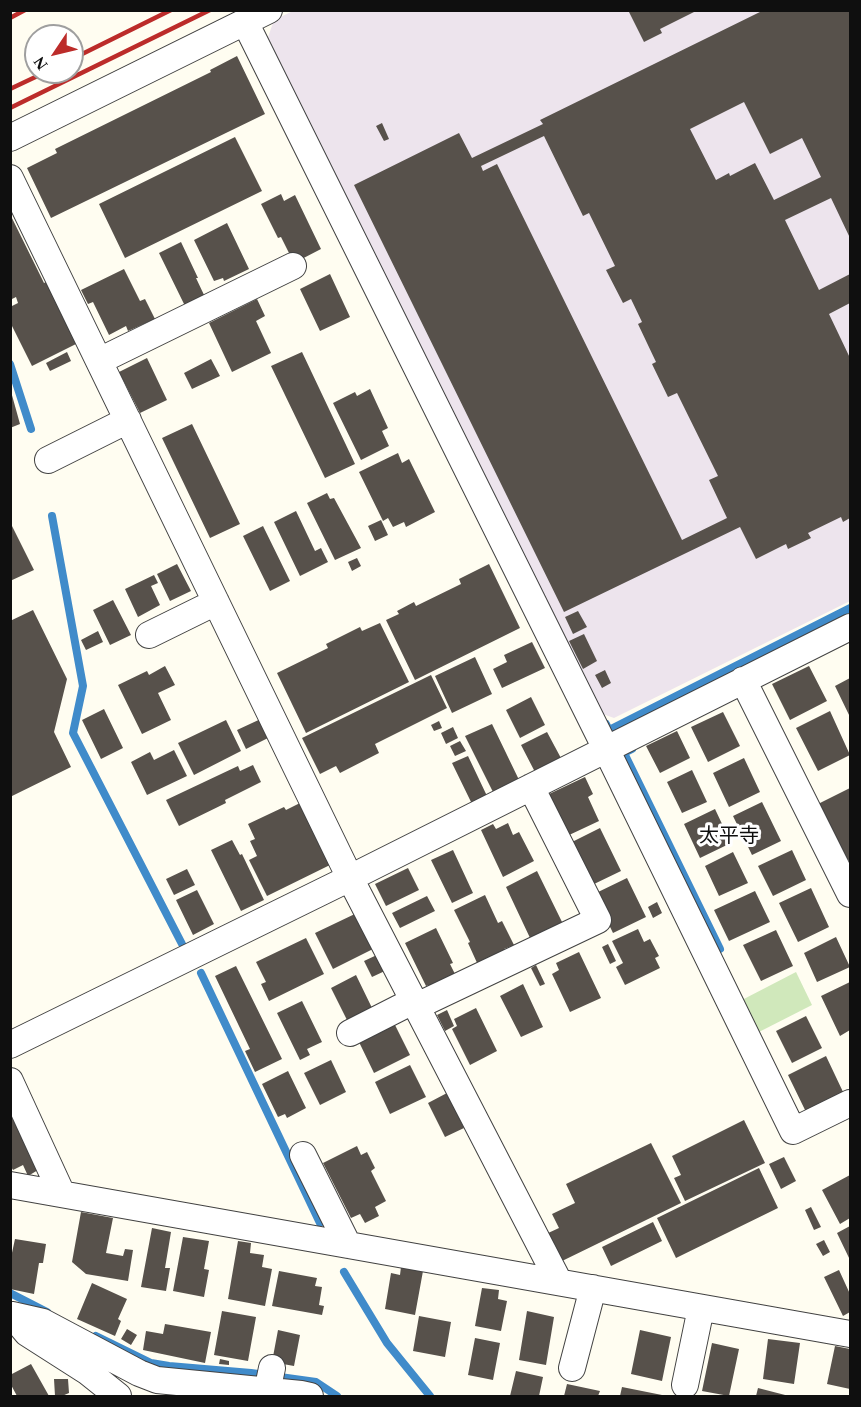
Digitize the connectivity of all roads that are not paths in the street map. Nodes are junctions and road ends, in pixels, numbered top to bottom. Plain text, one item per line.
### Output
1 (270, 10) edge
2 (245, 22) junction
3 (10, 138) edge
4 (10, 178) edge
5 (292, 266) dead end
6 (99, 361) junction
7 (128, 420) junction
8 (48, 460) dead end
9 (216, 602) junction
10 (850, 627) edge
11 (149, 635) dead end
12 (743, 681) junction
13 (606, 749) junction
14 (531, 787) junction
15 (350, 878) junction
16 (850, 894) edge
17 (415, 1004) junction
18 (350, 1033) dead end
19 (10, 1045) edge
20 (10, 1081) edge
21 (850, 1103) edge
22 (303, 1155) dead end
23 (10, 1185) edge
24 (62, 1194) junction
25 (348, 1245) junction
26 (559, 1282) junction
27 (593, 1288) junction
28 (701, 1308) junction
29 (11, 1314) edge
30 (850, 1334) edge
31 (572, 1368) dead end
32 (685, 1385) dead end
33 (105, 1393) edge
34 (309, 1396) edge

1 - 2 street
2 - 3 street
2 - 13 street
4 - 6 street
5 - 6 street
6 - 7 street
7 - 8 street
7 - 9 street
9 - 11 street
9 - 15 street
10 - 12 street
12 - 13 street
12 - 16 street
13 - 14 street
13 - 21 street
14 - 15 street
14 - 17 street
15 - 17 street
15 - 19 street
17 - 18 street
17 - 26 street
20 - 24 street
22 - 25 street
23 - 24 street
24 - 25 street
25 - 26 street
26 - 27 street
27 - 28 street
27 - 31 street
28 - 30 street
28 - 32 street
29 - 33 street
29 - 34 street

